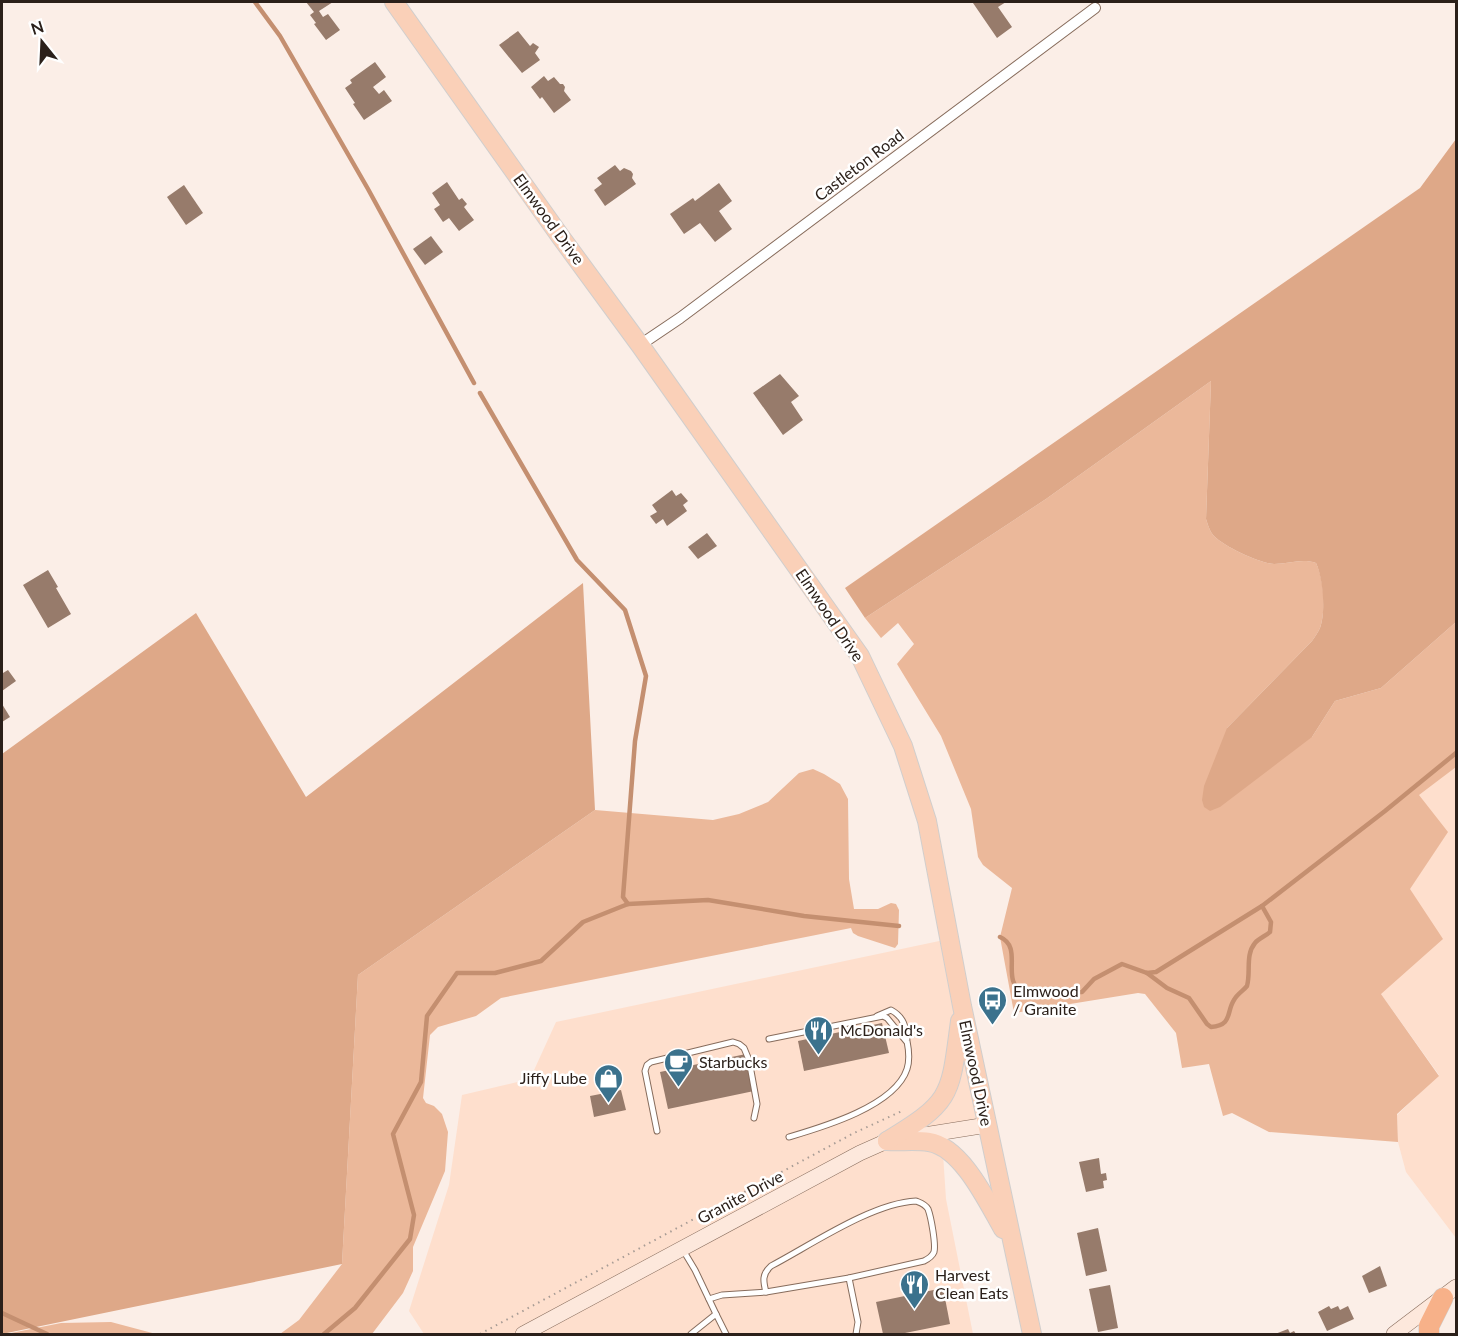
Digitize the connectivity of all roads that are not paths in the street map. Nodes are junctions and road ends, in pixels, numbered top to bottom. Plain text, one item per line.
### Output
1 (394, 2) edge
2 (1095, 8) dead end
3 (640, 345) junction
4 (962, 1006) junction
5 (877, 1016) junction
6 (769, 1039) dead end
7 (908, 1045) junction
8 (754, 1118) dead end
9 (987, 1125) junction
10 (657, 1131) dead end
11 (789, 1137) dead end
12 (886, 1141) junction
13 (1012, 1244) junction
14 (682, 1249) junction
15 (849, 1278) junction
16 (765, 1292) junction
17 (1450, 1292) edge
18 (709, 1299) junction
19 (716, 1314) junction
20 (522, 1335) edge
21 (691, 1335) edge
22 (726, 1335) edge
23 (856, 1335) edge
24 (1032, 1335) edge
25 (1394, 1335) edge
26 (1429, 1335) edge

1 - 3 main road, Elmwood Drive
2 - 3 street, Castleton Road
3 - 4 main road, Elmwood Drive
4 - 9 main road, Elmwood Drive
4 - 12 main road
5 - 6 lane
5 - 7 lane
5 - 7 lane
7 - 11 lane
8 - 10 lane
9 - 12 street, Granite Drive
9 - 13 main road, Elmwood Drive
12 - 13 main road
12 - 14 street, Granite Drive
13 - 24 main road, Elmwood Drive
14 - 18 lane
14 - 20 street, Granite Drive
15 - 16 lane
15 - 16 lane
15 - 23 lane
16 - 18 lane
17 - 25 street
17 - 26 highway
18 - 19 lane
19 - 21 lane
19 - 22 lane

